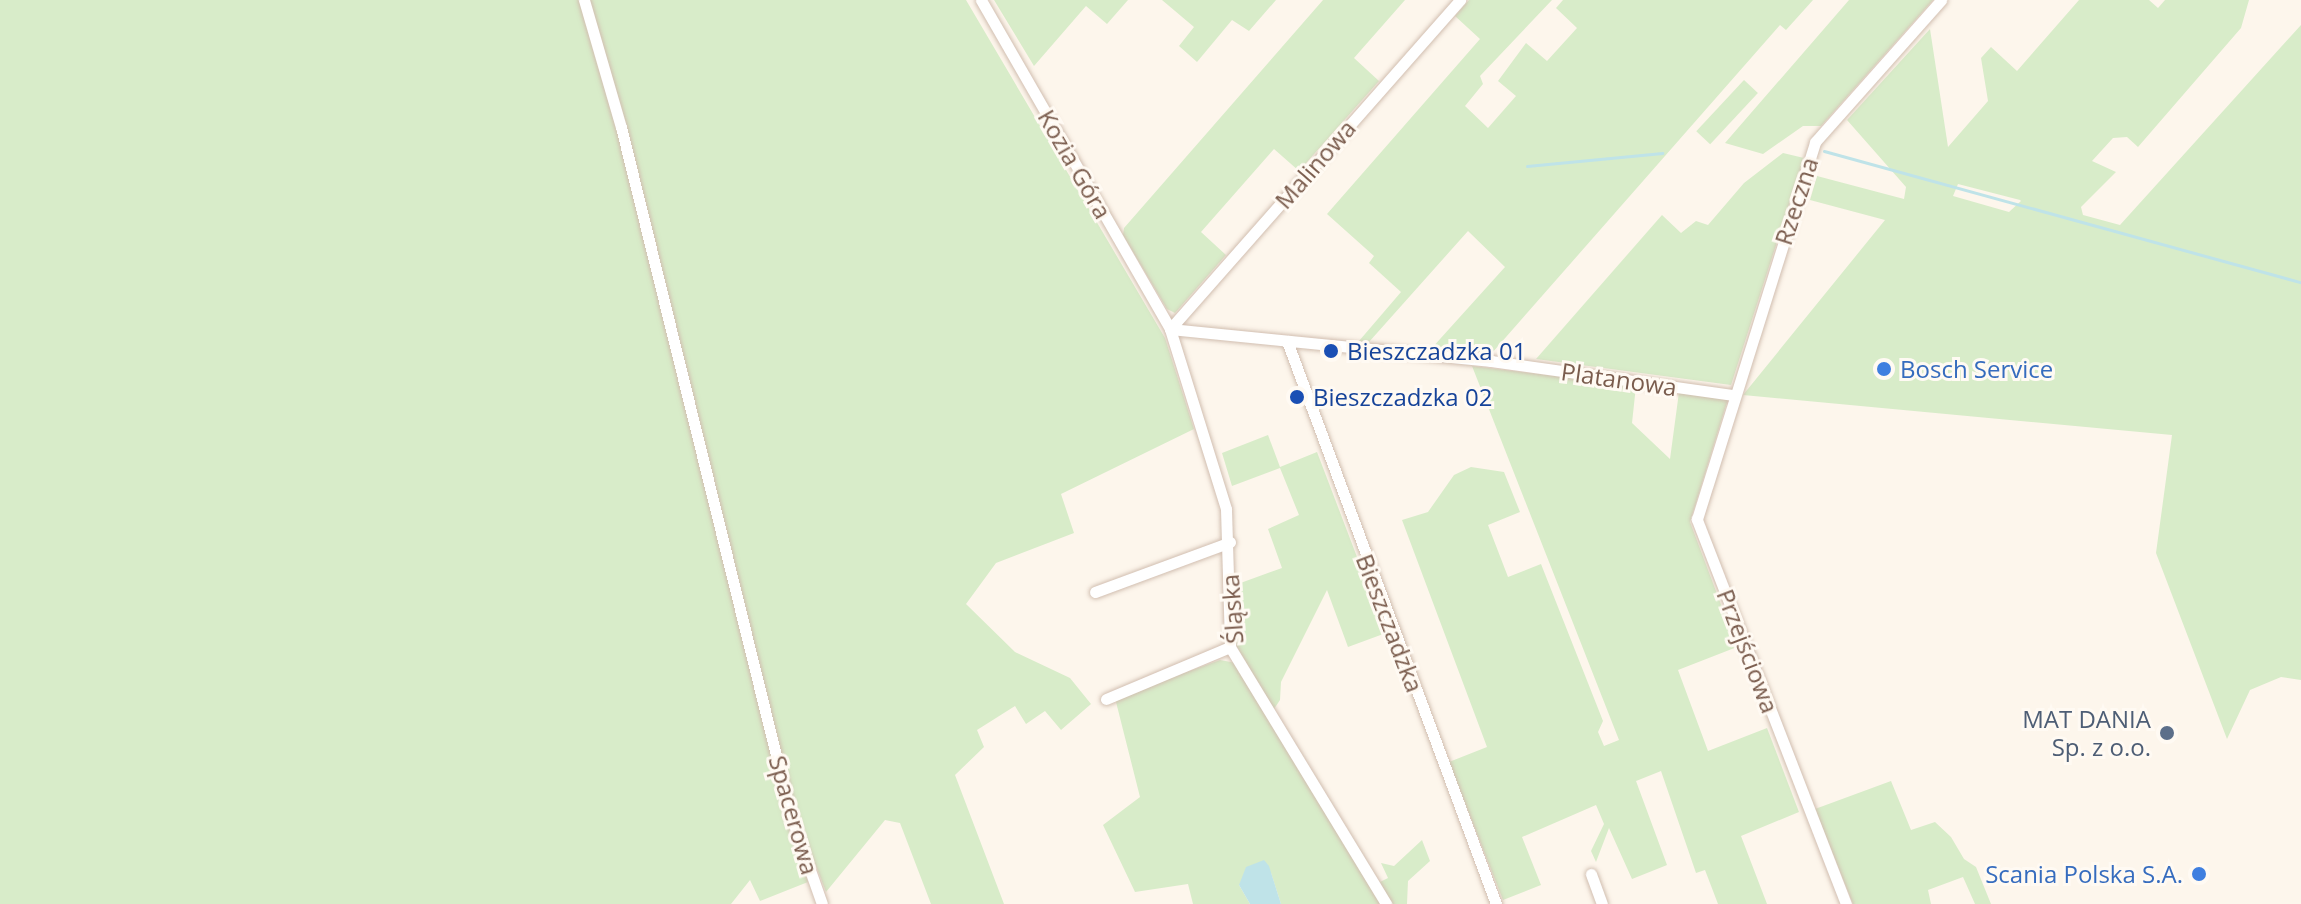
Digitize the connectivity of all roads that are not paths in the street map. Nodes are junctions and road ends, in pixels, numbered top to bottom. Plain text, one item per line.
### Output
1 (584, 0) edge
2 (981, 0) edge
3 (1460, 0) edge
4 (1941, 0) edge
5 (1170, 329) junction
6 (1287, 341) junction
7 (1734, 395) junction
8 (1230, 542) junction
9 (1095, 592) dead end
10 (1230, 647) junction
11 (1106, 699) dead end
12 (1591, 874) dead end
13 (822, 904) edge
14 (1386, 904) edge
15 (1496, 904) edge
16 (1602, 904) edge
17 (1846, 904) edge

1 - 13 street, Spacerowa
2 - 5 street, Kozia Góra
3 - 5 street, Malinowa
4 - 7 street, Rzeczna
5 - 6 street, Platanowa
5 - 8 street, Śląska
6 - 7 street, Platanowa
6 - 15 street, Bieszczadzka
7 - 17 street, Przejściowa
8 - 9 street
8 - 10 street, Śląska
10 - 11 street
10 - 14 street, Śląska
12 - 16 street

